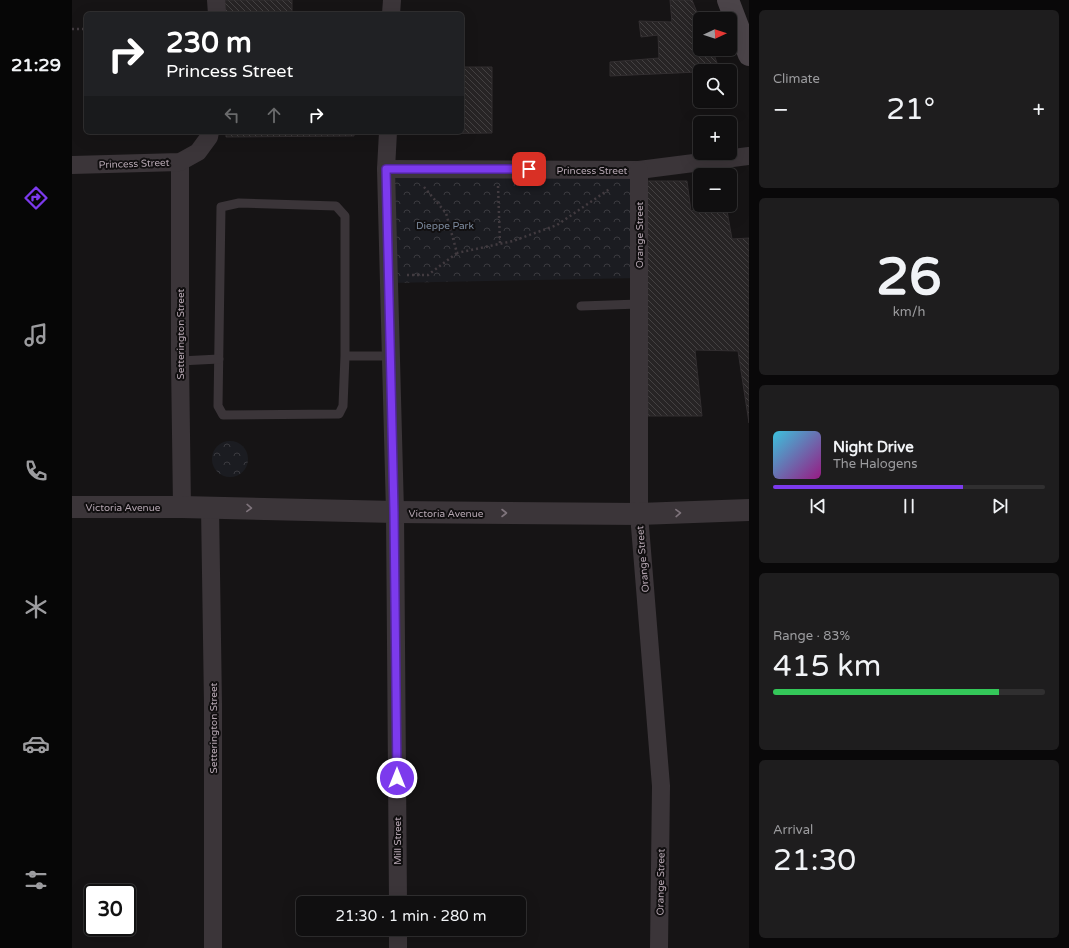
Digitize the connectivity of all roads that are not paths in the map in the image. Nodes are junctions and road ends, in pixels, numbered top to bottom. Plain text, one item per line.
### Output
1 (216, 0) edge
2 (392, 0) edge
3 (728, 0) edge
4 (216, 12) edge
5 (391, 12) edge
6 (749, 54) edge
7 (210, 134) edge
8 (388, 134) edge
9 (749, 156) edge
10 (180, 162) junction
11 (72, 165) edge
12 (386, 169) junction
13 (639, 170) junction
14 (639, 304) junction
15 (581, 306) dead end
16 (345, 356) junction
17 (391, 356) junction
18 (219, 359) junction
19 (180, 361) junction
20 (182, 507) junction
21 (210, 507) junction
22 (72, 508) edge
23 (749, 510) edge
24 (394, 512) junction
25 (639, 514) junction
26 (398, 896) edge
27 (398, 936) edge
28 (213, 948) edge
29 (398, 948) edge
30 (659, 948) edge

1 - 4 street
2 - 5 street
3 - 6 main road
7 - 10 street, Princess Street
8 - 12 street, Mill Street
9 - 13 street, Princess Street
10 - 11 street, Princess Street
10 - 19 street, Setterington Street
12 - 13 street, Princess Street
12 - 17 street, Mill Street
13 - 14 street, Orange Street
14 - 15 lane
14 - 25 street, Orange Street
16 - 17 lane
16 - 18 lane
16 - 18 lane
17 - 24 street, Mill Street
18 - 19 lane
19 - 20 street, Setterington Street
20 - 21 street, Victoria Avenue
20 - 22 street, Victoria Avenue
21 -> 24 street, Victoria Avenue
21 - 28 street, Setterington Street
25 -> 23 street, Victoria Avenue
24 -> 25 street, Victoria Avenue
24 - 26 street, Mill Street
25 - 30 street, Orange Street
27 - 29 street

